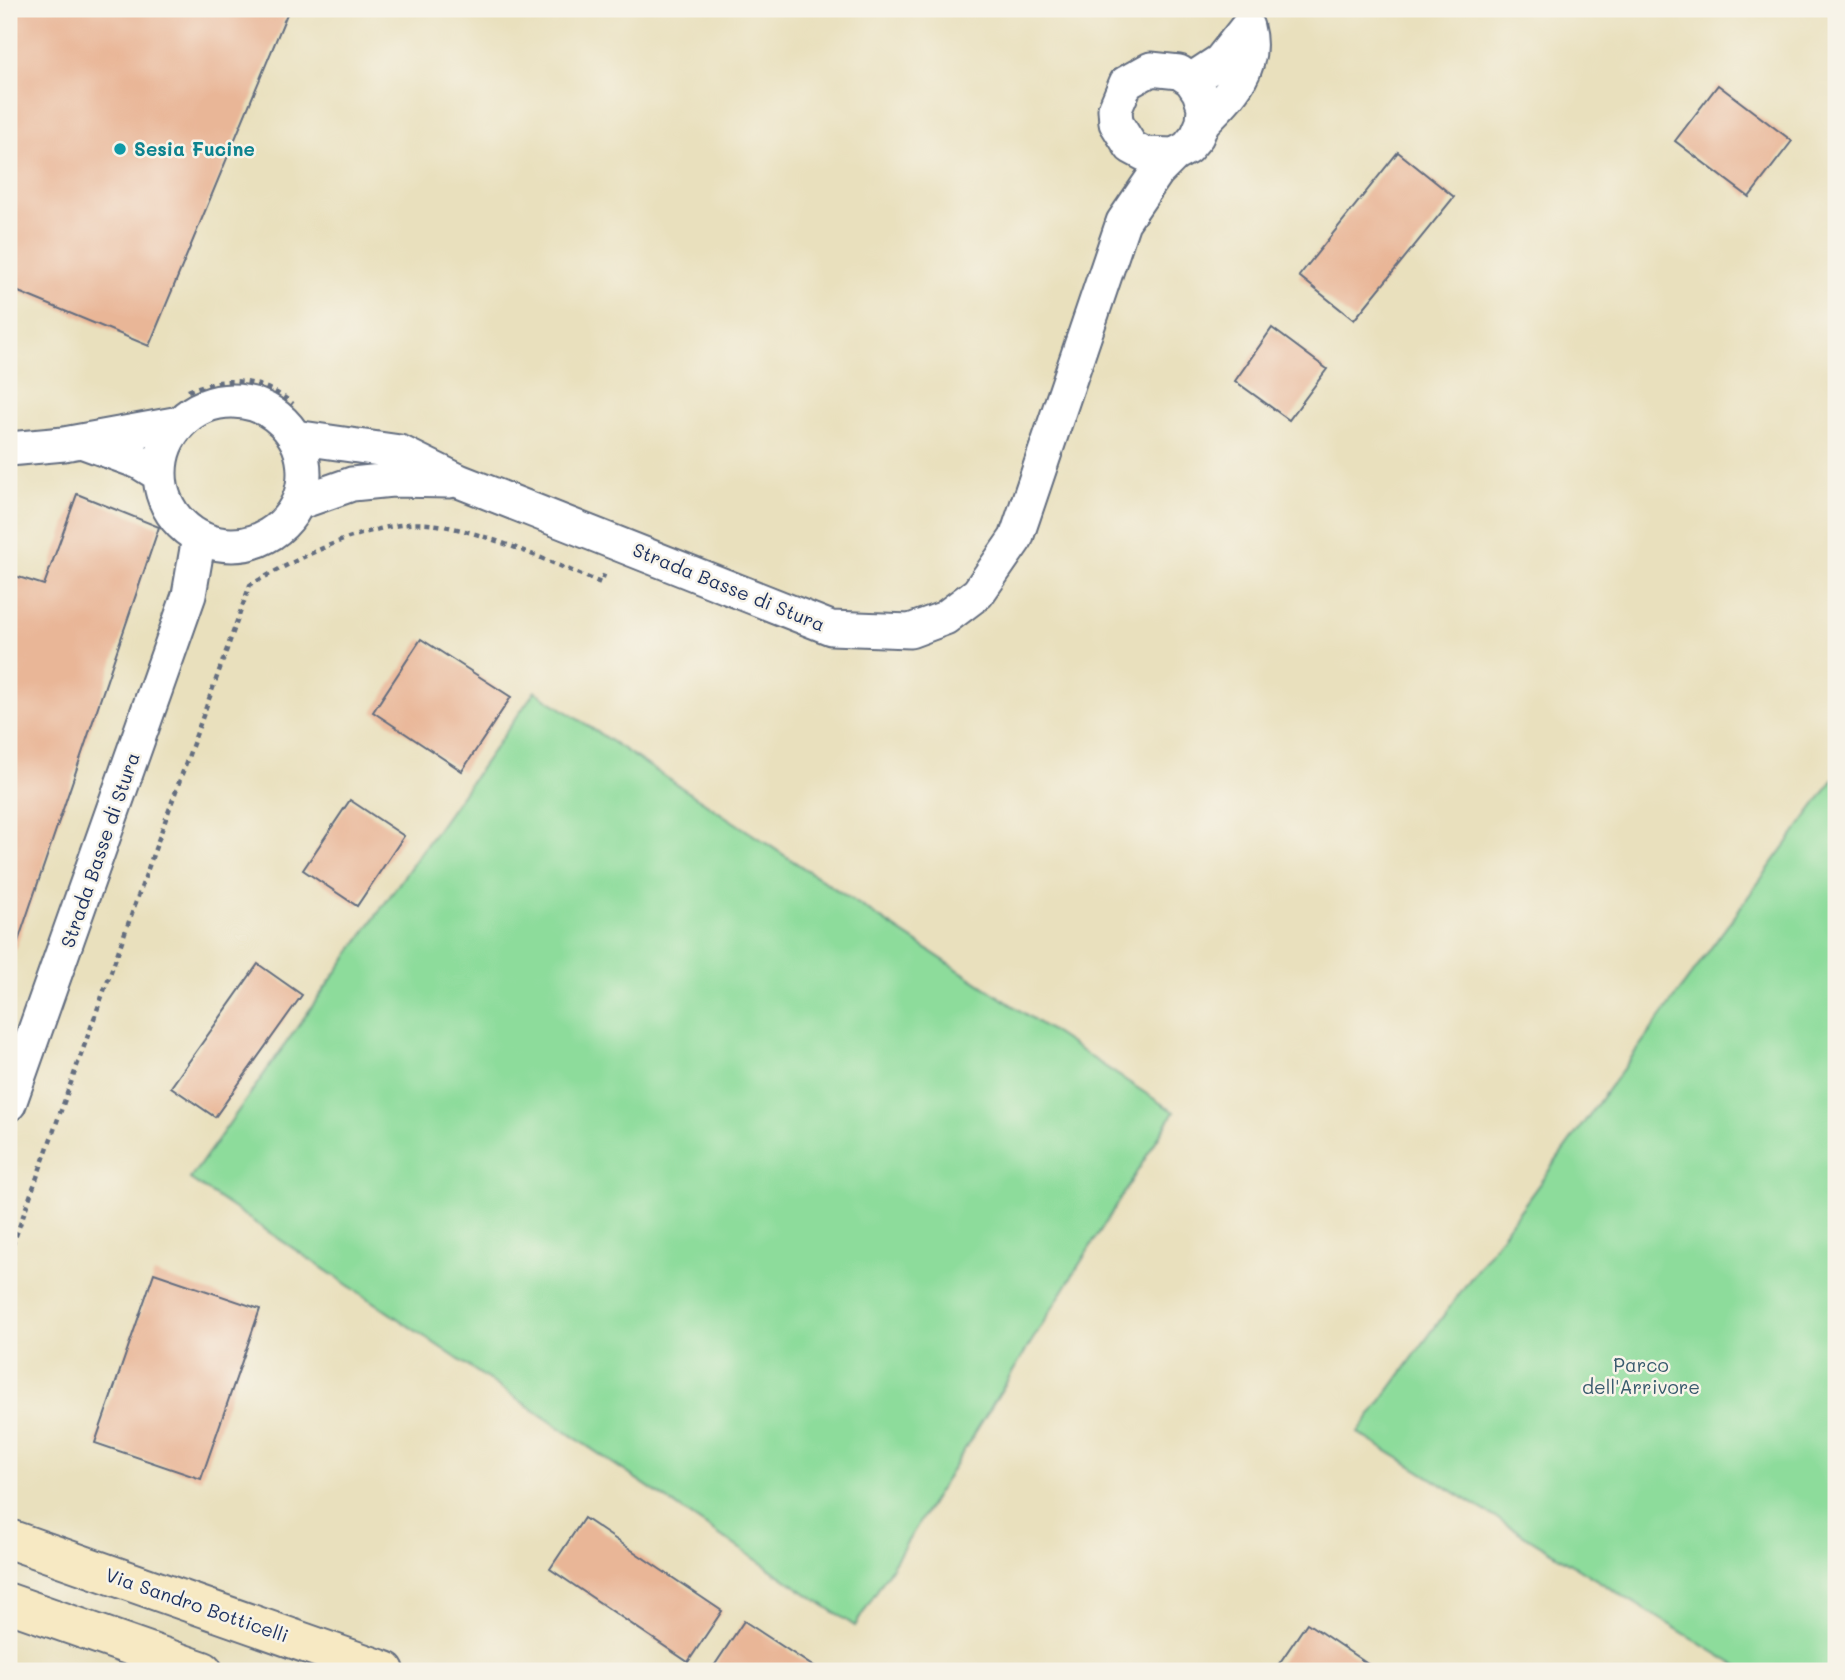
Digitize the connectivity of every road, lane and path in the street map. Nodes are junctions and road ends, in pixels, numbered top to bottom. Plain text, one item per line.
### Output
1 (1191, 80) junction
2 (1203, 122) junction
3 (1121, 136) junction
4 (1174, 155) junction
5 (1123, 222) junction
6 (180, 409) junction
7 (299, 424) junction
8 (82, 441) junction
9 (9, 449) edge
10 (160, 475) junction
11 (459, 481) junction
12 (298, 503) junction
13 (199, 537) junction
14 (617, 542) junction
15 (241, 545) junction
16 (189, 595) junction
17 (9, 1104) edge
18 (9, 1255) edge
19 (9, 1539) edge
20 (9, 1603) edge
21 (203, 1671) edge
22 (385, 1671) edge

1 - 2 street
1 - 2 street, Strada Basse di Stura
1 - 3 street, Strada Basse di Stura
2 - 4 street, Strada Basse di Stura
3 - 4 street
3 - 5 street, Strada Basse di Stura
4 - 5 street, Strada Basse di Stura
5 - 14 street, Strada Basse di Stura
6 - 7 street
6 - 7 path
6 - 8 street
6 - 10 street
7 - 11 street, Strada Basse di Stura
7 - 12 street
8 - 9 street
8 - 10 street
10 - 13 street
11 - 12 street, Strada Basse di Stura
11 - 14 street, Strada Basse di Stura
12 - 15 street
13 - 15 street
13 - 16 street, Strada Basse di Stura
14 - 18 path
15 - 16 street, Strada Basse di Stura
16 - 17 street, Strada Basse di Stura
19 - 22 main road, Via Sandro Botticelli
20 - 21 main road

